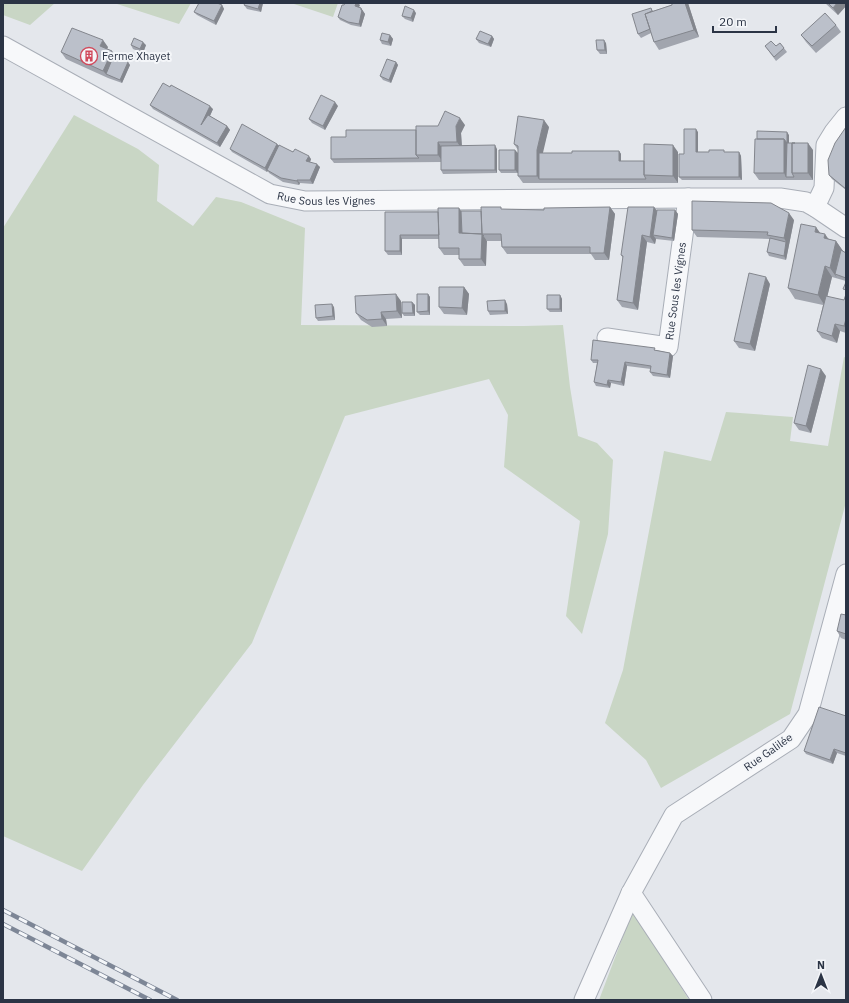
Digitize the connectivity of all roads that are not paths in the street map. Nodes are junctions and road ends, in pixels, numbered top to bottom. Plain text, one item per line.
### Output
1 (3, 46) edge
2 (846, 117) edge
3 (688, 198) junction
4 (815, 207) junction
5 (846, 228) edge
6 (607, 338) dead end
7 (846, 574) edge
8 (632, 892) junction
9 (584, 1000) edge
10 (702, 1000) edge

1 - 3 street, Rue Sous les Vignes
2 - 4 street
3 - 4 street, Rue Sous les Vignes
3 - 6 street, Rue Sous les Vignes
4 - 5 street, Rue Sous les Vignes
7 - 8 street, Rue Galilée
8 - 9 street, Rue Galilée
8 - 10 street

